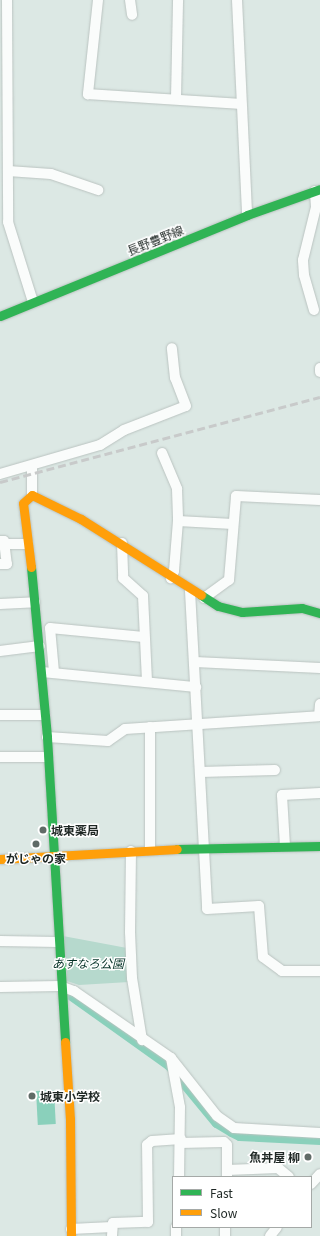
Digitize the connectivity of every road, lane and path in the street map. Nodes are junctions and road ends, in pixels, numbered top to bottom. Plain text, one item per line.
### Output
1 (7, 0) edge
2 (98, 0) edge
3 (130, 0) edge
4 (178, 0) edge
5 (237, 0) edge
6 (132, 15) dead end
7 (4, 19) edge
8 (4, 84) edge
9 (176, 98) junction
10 (4, 103) edge
11 (241, 104) junction
12 (8, 171) junction
13 (98, 190) dead end
14 (318, 190) edge
15 (247, 215) junction
16 (33, 302) junction
17 (314, 310) dead end
18 (0, 316) edge
19 (172, 348) dead end
20 (320, 368) edge
21 (320, 372) edge
22 (162, 453) dead end
23 (32, 466) junction
24 (0, 474) edge
25 (32, 495) junction
26 (320, 500) edge
27 (178, 521) junction
28 (233, 524) junction
29 (2, 543) edge
30 (122, 543) junction
31 (28, 544) junction
32 (0, 564) edge
33 (171, 578) junction
34 (190, 591) junction
35 (204, 598) junction
36 (35, 602) junction
37 (0, 604) edge
38 (320, 613) edge
39 (144, 636) junction
40 (40, 646) junction
41 (0, 651) edge
42 (195, 662) junction
43 (320, 668) edge
44 (42, 672) junction
45 (54, 672) junction
46 (147, 681) junction
47 (196, 686) junction
48 (320, 704) edge
49 (0, 715) edge
50 (45, 715) junction
51 (198, 724) junction
52 (150, 727) junction
53 (47, 737) junction
54 (0, 757) edge
55 (47, 757) junction
56 (274, 770) dead end
57 (200, 772) junction
58 (320, 793) edge
59 (285, 846) junction
60 (320, 846) edge
61 (204, 847) junction
62 (150, 850) junction
63 (131, 851) junction
64 (53, 856) junction
65 (0, 859) edge
66 (0, 941) edge
67 (58, 942) junction
68 (320, 971) edge
69 (60, 986) junction
70 (0, 987) edge
71 (142, 1040) junction
72 (171, 1065) junction
73 (320, 1133) edge
74 (180, 1141) junction
75 (227, 1173) edge
76 (320, 1174) edge
77 (179, 1176) edge
78 (288, 1176) edge
79 (312, 1183) edge
80 (276, 1228) edge
81 (112, 1231) edge
82 (71, 1232) edge
83 (270, 1236) edge

1 - 7 street
2 - 9 street
3 - 6 street
4 - 9 street
5 - 11 street
7 - 8 street
8 - 10 street
9 - 11 street
10 - 12 street
11 - 15 street
12 - 13 street
12 - 16 street
14 - 15 street, 長野豊野線
14 - 17 street
15 - 16 street, 長野豊野線
16 - 18 street, 長野豊野線
19 - 23 street
20 - 21 street
22 - 27 street
23 - 24 street
23 - 25 street
25 - 30 street
25 - 31 street
26 - 28 street
27 - 28 street
27 - 33 street
28 - 35 street
29 - 31 street
29 - 32 street
30 - 33 street
30 - 39 street
31 - 36 street
33 - 34 street
34 - 35 street
34 - 42 street
35 - 38 street
36 - 37 street
36 - 40 street
39 - 45 street
39 - 46 street
40 - 41 street
40 - 44 street
42 - 43 street
42 - 47 street
44 - 45 street
44 - 50 street
45 - 46 street
46 - 47 street
47 - 51 street
48 - 51 street
49 - 50 street
50 - 53 street
51 - 52 street
51 - 57 street
52 - 53 street
52 - 62 street
53 - 55 street
54 - 55 street
55 - 64 street
56 - 57 street
57 - 61 street
58 - 59 street
59 - 60 street
59 - 61 street
61 - 62 street
61 - 68 street
62 - 63 street
63 - 64 street
63 - 71 street
64 - 65 street
64 - 67 street
66 - 67 street
67 - 69 street
69 - 70 street
69 - 71 street
69 - 82 street
71 - 72 street
72 - 73 street
72 - 74 street
74 - 75 street
74 - 77 street
74 - 81 street
75 - 78 street
76 - 79 street
80 - 83 street
81 - 82 street

